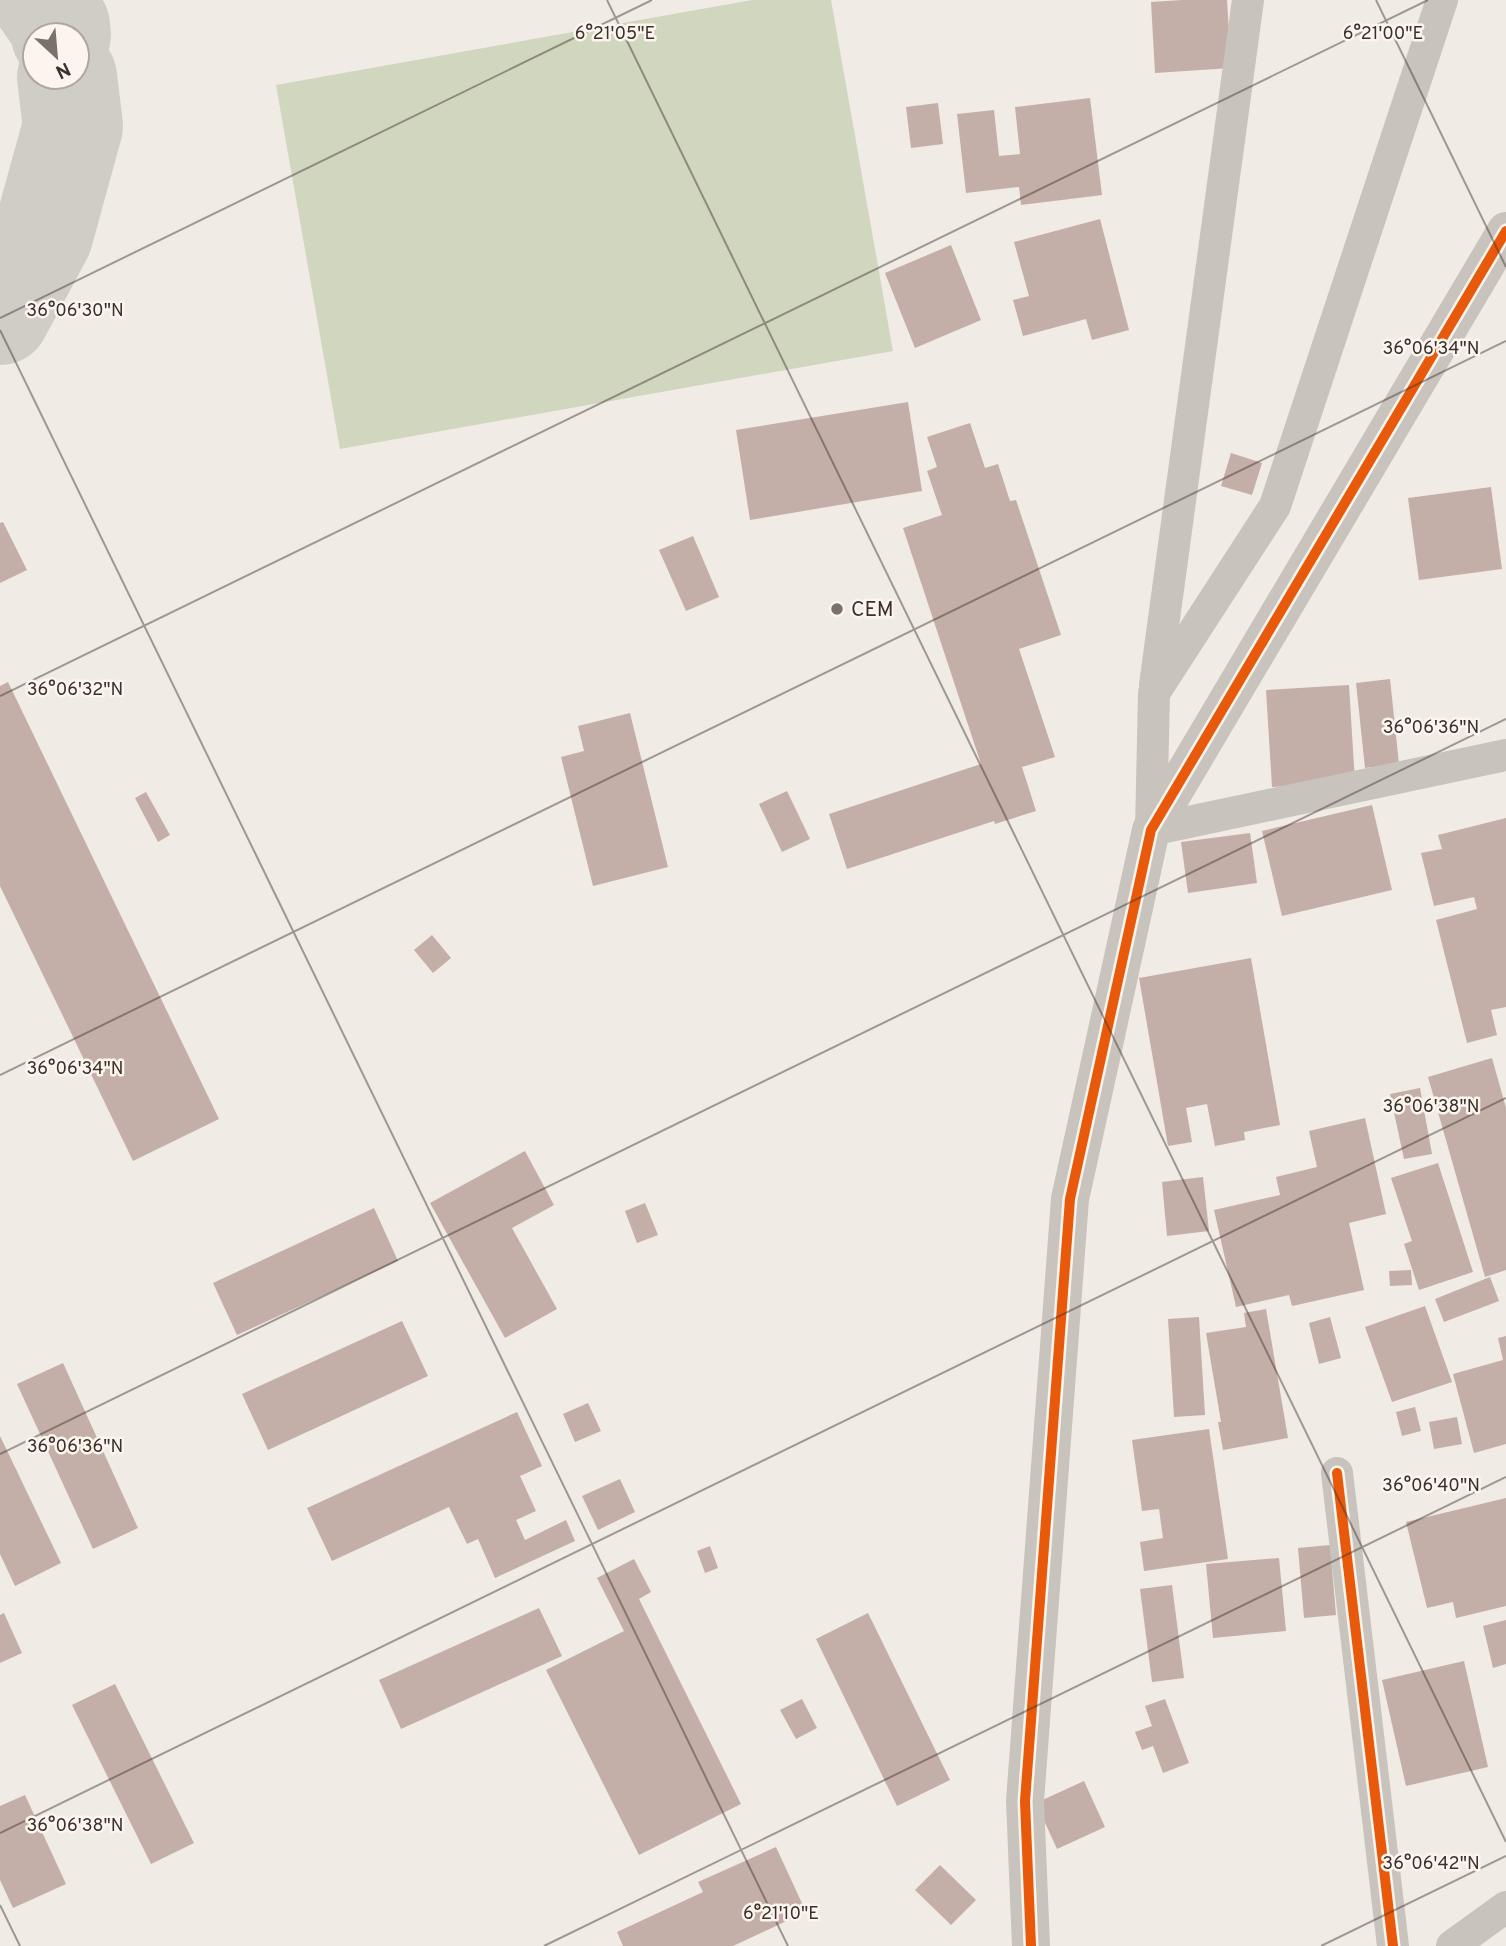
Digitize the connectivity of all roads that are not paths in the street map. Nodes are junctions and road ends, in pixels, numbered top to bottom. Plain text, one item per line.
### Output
1 (1248, 0) edge
2 (1442, 0) edge
3 (1506, 231) edge
4 (1154, 693) junction
5 (1506, 755) edge
6 (1151, 830) junction
7 (1337, 1473) dead end
8 (1506, 1908) edge
9 (1031, 1946) edge
10 (1393, 1946) edge
11 (1452, 1946) edge

1 - 4 street
2 - 4 street
3 - 6 street
4 - 6 street
5 - 6 street
6 - 9 street
7 - 10 street
8 - 11 street

